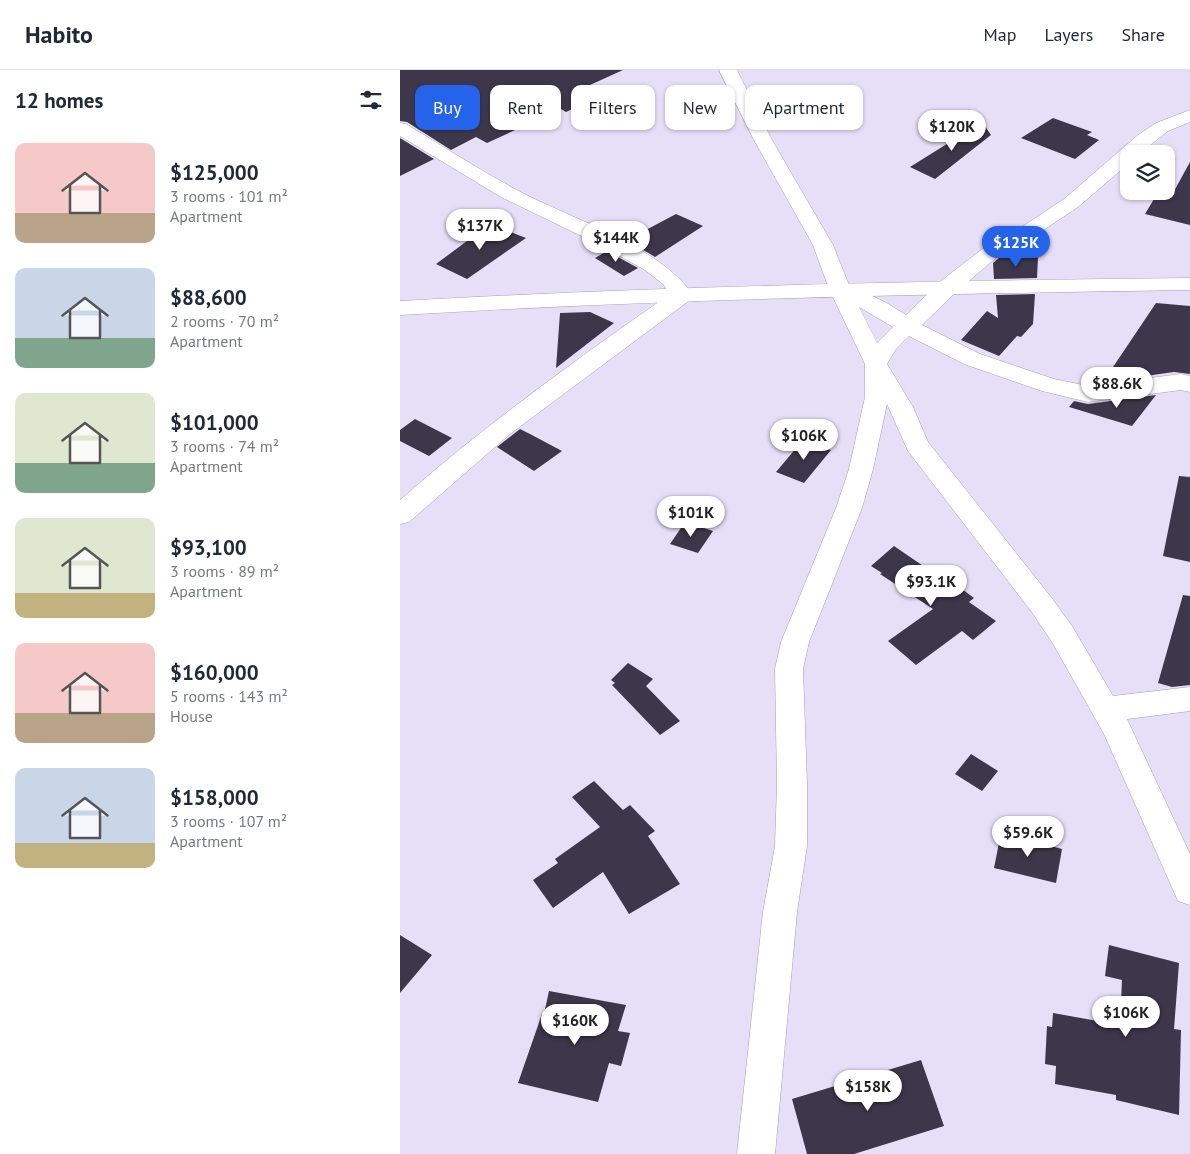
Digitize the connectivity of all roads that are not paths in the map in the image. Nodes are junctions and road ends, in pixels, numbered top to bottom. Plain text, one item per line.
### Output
1 (728, 70) edge
2 (1190, 115) edge
3 (400, 128) edge
4 (1190, 284) edge
5 (949, 286) junction
6 (840, 289) junction
7 (682, 295) junction
8 (400, 308) edge
9 (907, 326) junction
10 (876, 364) junction
11 (1190, 384) edge
12 (400, 515) edge
13 (1190, 699) edge
14 (1106, 709) junction
15 (1190, 890) edge
16 (756, 1154) edge

1 - 6 street
2 - 5 street
3 - 7 street
4 - 5 street
5 - 6 street
5 - 9 street
6 - 7 street
6 - 9 street
6 - 10 street
7 - 8 street
7 - 12 street
9 - 10 street
9 - 11 street
10 - 14 street
10 - 16 street
13 - 14 street
14 - 15 street

